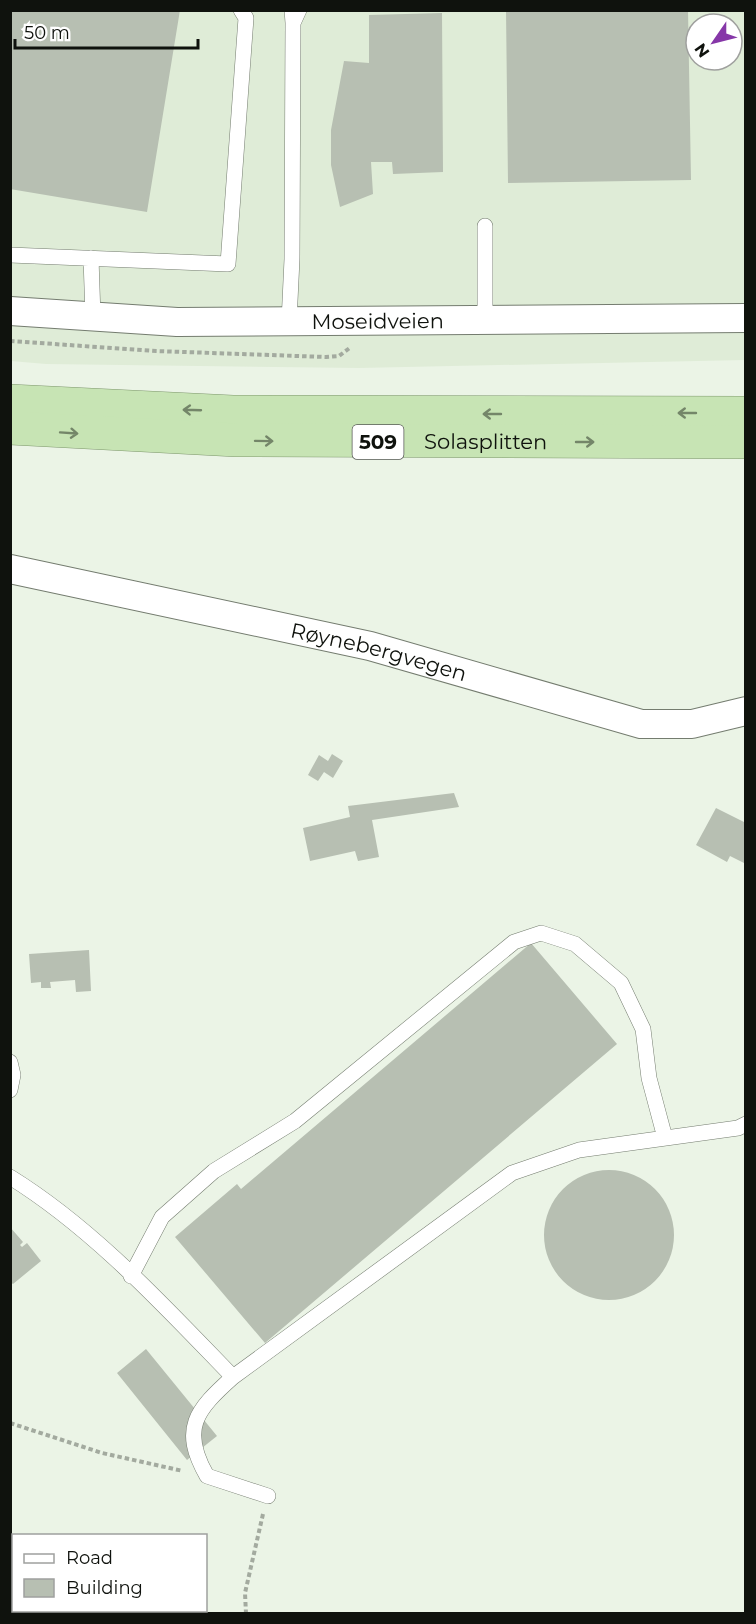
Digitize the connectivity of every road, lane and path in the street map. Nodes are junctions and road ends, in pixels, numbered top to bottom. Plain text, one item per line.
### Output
1 (241, 10) edge
2 (295, 15) edge
3 (485, 226) dead end
4 (10, 255) edge
5 (91, 258) junction
6 (10, 312) edge
7 (93, 316) junction
8 (746, 318) edge
9 (485, 321) junction
10 (289, 322) junction
11 (10, 341) edge
12 (352, 343) dead end
13 (10, 401) edge
14 (746, 414) edge
15 (10, 428) edge
16 (746, 442) edge
17 (10, 569) edge
18 (746, 711) edge
19 (10, 1062) edge
20 (10, 1090) edge
21 (746, 1124) edge
22 (665, 1138) junction
23 (10, 1177) edge
24 (131, 1276) junction
25 (233, 1377) junction
26 (10, 1423) edge
27 (207, 1476) junction
28 (268, 1496) joint
29 (246, 1614) edge

1 - 5 lane
2 - 10 lane
3 - 9 lane
4 - 5 lane
5 - 7 lane
6 - 7 street, Moseidveien
7 - 10 street, Moseidveien
8 - 9 street, Moseidveien
9 - 10 street, Moseidveien
11 - 12 path
14 -> 13 highway, Solasplitten / 509
15 -> 16 highway, Solasplitten / 509
17 - 18 street, Røynebergvegen
19 - 20 lane
21 - 22 lane
22 - 24 lane
22 - 25 lane
23 - 24 lane
24 - 25 lane
25 - 27 lane
26 - 27 path
27 - 28 lane
28 - 29 path

